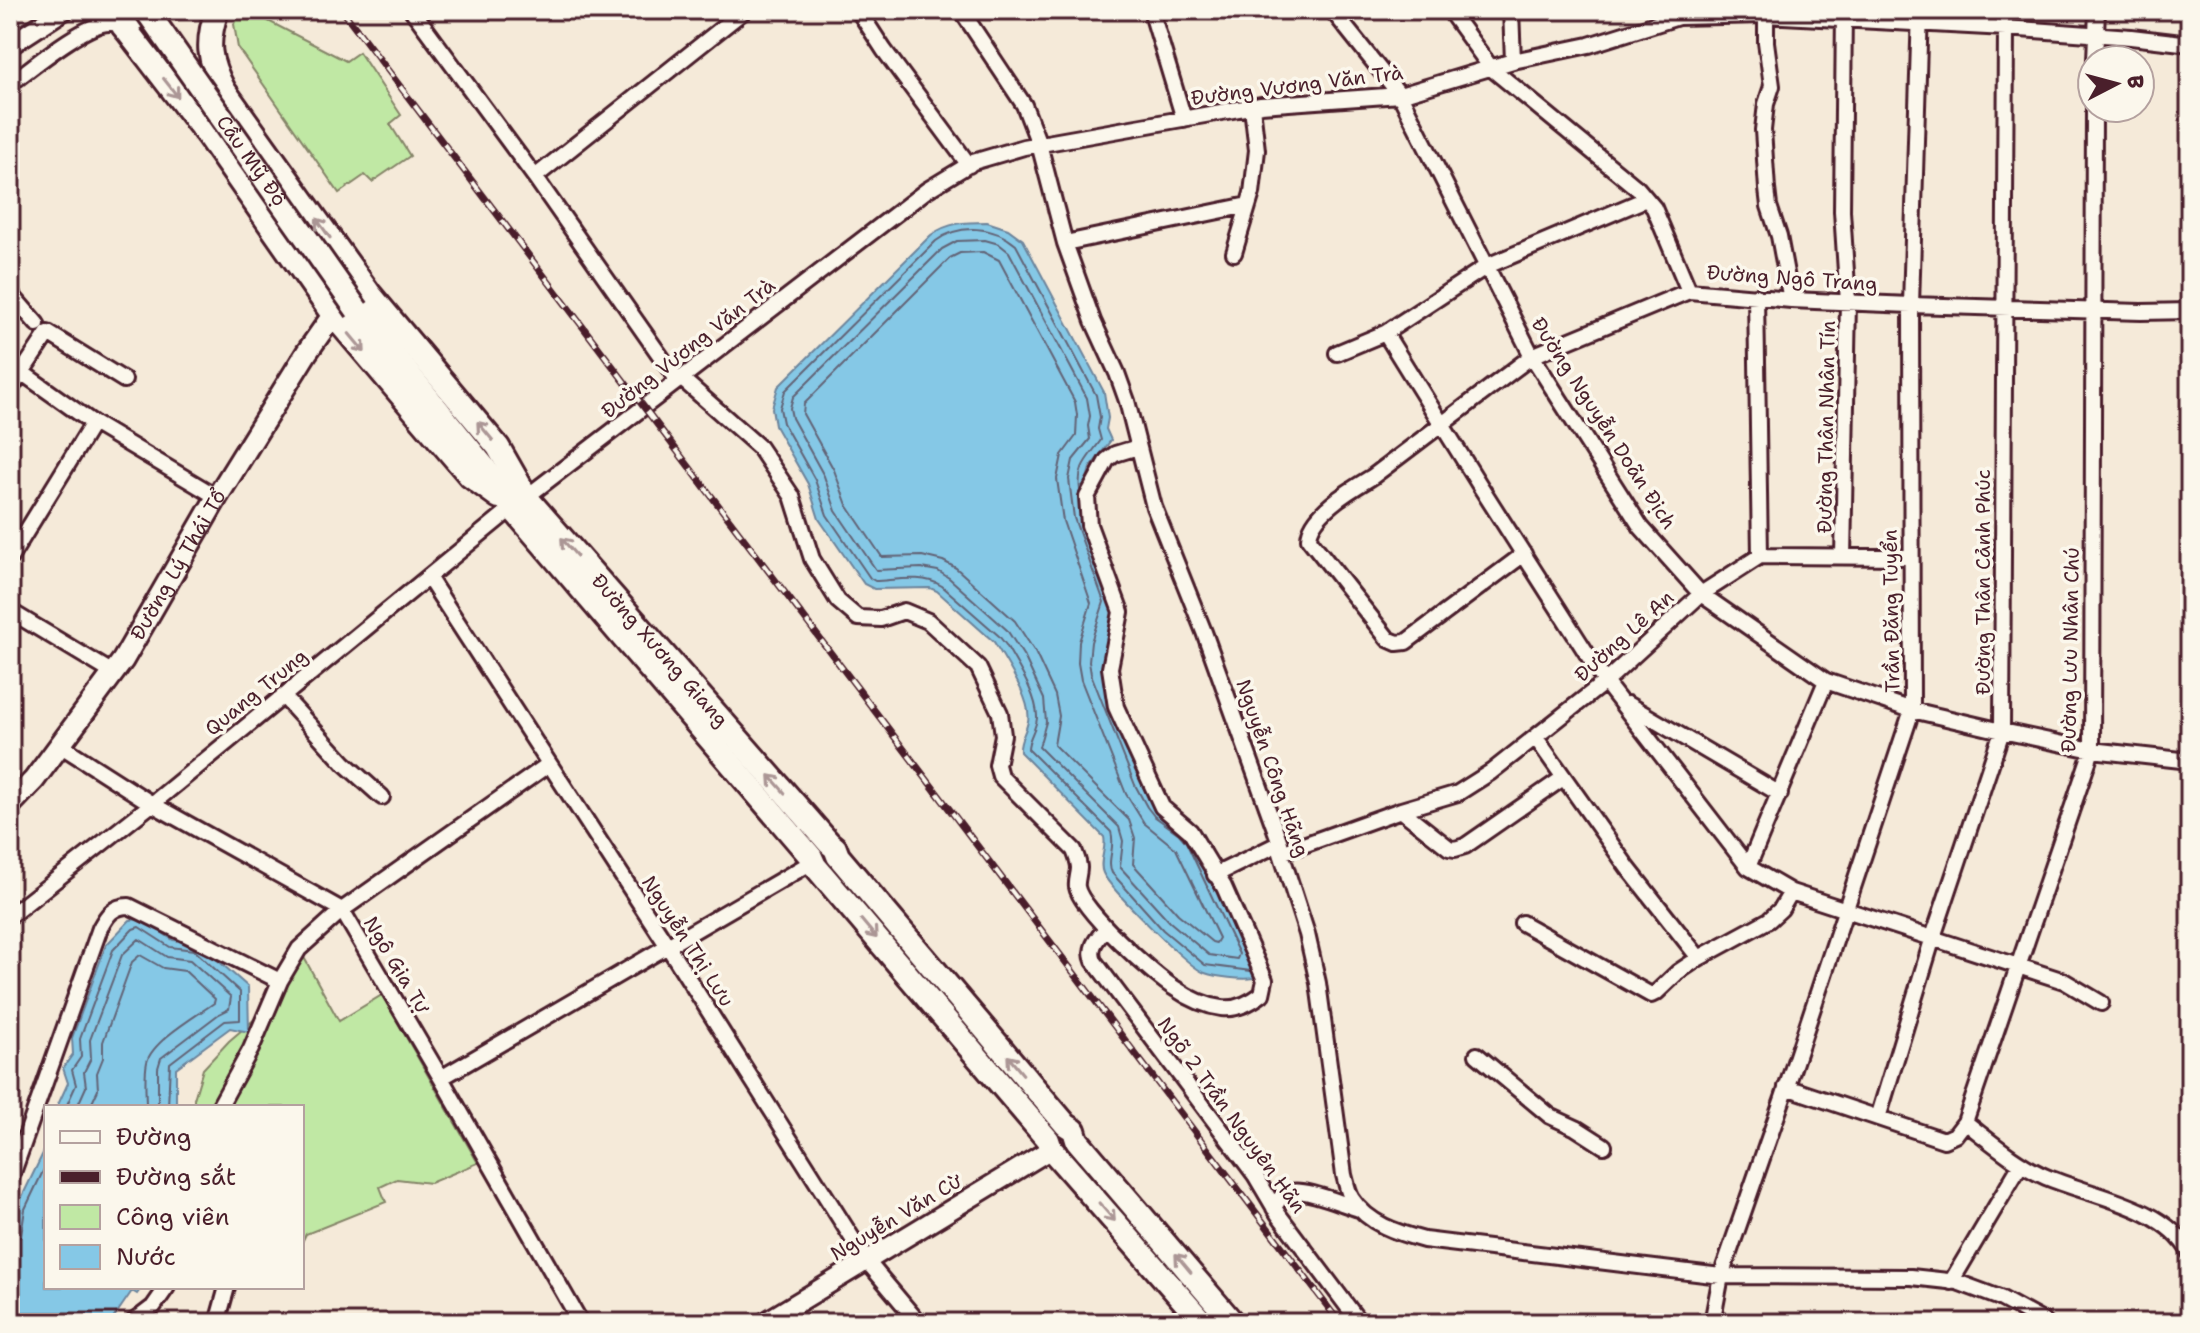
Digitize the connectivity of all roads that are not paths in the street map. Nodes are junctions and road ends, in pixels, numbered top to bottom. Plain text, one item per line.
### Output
1 (64, 10) edge
2 (147, 10) edge
3 (162, 10) edge
4 (201, 10) edge
5 (217, 10) edge
6 (412, 10) edge
7 (745, 10) edge
8 (858, 10) edge
9 (961, 10) edge
10 (1151, 10) edge
11 (1332, 10) edge
12 (1449, 10) edge
13 (1511, 10) edge
14 (2097, 10) edge
15 (1766, 12) edge
16 (1669, 15) edge
17 (1844, 15) edge
18 (1919, 17) edge
19 (2006, 28) junction
20 (126, 29) junction
21 (211, 34) junction
22 (2095, 35) junction
23 (2095, 44) edge
24 (2190, 44) edge
25 (10, 45) edge
26 (1513, 61) junction
27 (1491, 68) junction
28 (10, 84) edge
29 (1400, 95) junction
30 (1252, 107) junction
31 (1184, 119) junction
32 (2094, 124) edge
33 (1039, 144) junction
34 (969, 165) junction
35 (535, 177) junction
36 (1646, 199) junction
37 (1248, 205) junction
38 (1065, 243) junction
39 (1234, 253) dead end
40 (1487, 266) junction
41 (1689, 291) junction
42 (11, 292) edge
43 (1756, 296) junction
44 (1791, 300) junction
45 (1848, 302) junction
46 (1911, 305) junction
47 (2006, 307) junction
48 (357, 310) joint
49 (2093, 310) junction
50 (2190, 311) edge
51 (333, 315) junction
52 (37, 324) dead end
53 (1385, 333) junction
54 (1337, 353) dead end
55 (1532, 356) junction
56 (16, 368) edge
57 (124, 380) dead end
58 (679, 380) junction
59 (10, 390) edge
60 (93, 423) junction
61 (1442, 423) junction
62 (1138, 447) junction
63 (217, 497) junction
64 (519, 502) junction
65 (1524, 554) junction
66 (1760, 556) junction
67 (1843, 557) junction
68 (1910, 557) junction
69 (10, 558) edge
70 (428, 577) junction
71 (1701, 594) junction
72 (10, 611) edge
73 (113, 673) junction
74 (1826, 681) junction
75 (1605, 682) junction
76 (283, 696) junction
77 (1619, 700) junction
78 (1912, 710) junction
79 (2002, 731) junction
80 (1536, 738) junction
81 (60, 745) junction
82 (2092, 750) junction
83 (2190, 761) edge
84 (549, 764) junction
85 (1563, 778) junction
86 (1780, 794) junction
87 (382, 797) dead end
88 (152, 804) junction
89 (10, 805) edge
90 (1401, 810) junction
91 (1281, 848) junction
92 (822, 857) junction
93 (1748, 867) junction
94 (1215, 875) junction
95 (1791, 892) junction
96 (1846, 908) junction
97 (342, 910) junction
98 (10, 916) edge
99 (1522, 923) dead end
100 (1106, 928) junction
101 (1933, 937) junction
102 (667, 945) junction
103 (1699, 958) junction
104 (2019, 966) junction
105 (280, 981) junction
106 (2101, 1003) dead end
107 (1477, 1055) dead end
108 (441, 1078) junction
109 (1786, 1087) junction
110 (220, 1105) edge
111 (1878, 1118) junction
112 (1965, 1122) junction
113 (1071, 1132) junction
114 (1604, 1146) dead end
115 (1051, 1147) junction
116 (2021, 1164) junction
117 (10, 1181) edge
118 (1274, 1208) junction
119 (1363, 1211) junction
120 (2190, 1253) edge
121 (866, 1260) junction
122 (1721, 1276) junction
123 (1951, 1282) junction
124 (166, 1289) edge
125 (226, 1289) edge
126 (132, 1323) edge
127 (217, 1323) edge
128 (581, 1323) edge
129 (764, 1323) edge
130 (919, 1323) edge
131 (1203, 1323) edge
132 (1233, 1323) edge
133 (1360, 1323) edge
134 (1712, 1323) edge
135 (2046, 1323) edge

1 - 25 street
2 - 20 main road
2 - 48 main road, Cầu Mỹ Độ, bridge
3 - 20 main road
4 - 21 main road
5 - 21 main road
6 - 35 street
7 - 35 street
8 - 34 street
9 - 33 street, Nguyễn Công Hãng
10 - 31 street
11 - 29 street, Đường Nguyễn Doãn Địch
12 - 27 street
13 - 26 street
14 - 22 street
15 - 16 street, Đường Vương Văn Trà
15 - 17 street, Đường Vương Văn Trà
15 - 44 street
16 - 26 street, Đường Vương Văn Trà
17 - 18 street, Đường Vương Văn Trà
17 - 45 street, Đường Thân Nhân Tín
18 - 19 street, Đường Vương Văn Trà
18 - 46 street, Trần Đăng Tuyển
19 - 22 street, Đường Vương Văn Trà
19 - 47 street, Đường Thân Cảnh Phúc
20 - 28 street
20 -> 51 main road
64 -> 21 main road
22 - 23 street
22 - 24 street, Đường Vương Văn Trà
26 - 27 street, Đường Vương Văn Trà
27 - 29 street, Đường Vương Văn Trà
27 - 36 street
29 - 30 street, Đường Vương Văn Trà
29 - 40 street, Đường Nguyễn Doãn Địch
30 - 31 street, Đường Vương Văn Trà
30 - 37 street
31 - 33 street, Đường Vương Văn Trà
32 - 49 street, Đường Lưu Nhân Chú
33 - 34 street, Đường Vương Văn Trà
33 - 38 street, Nguyễn Công Hãng
34 - 58 street, Đường Vương Văn Trà
35 - 58 street
36 - 40 street
36 - 41 street
37 - 38 street
37 - 39 street
38 - 62 street, Nguyễn Công Hãng
40 - 53 street
40 - 55 street, Đường Nguyễn Doãn Địch
41 - 43 street, Đường Ngô Trang
41 - 55 street, Đường Ngô Trang
42 - 52 street
43 - 44 street, Đường Ngô Trang
43 - 66 street
44 - 45 street, Đường Ngô Trang
45 - 46 street, Đường Ngô Trang
45 - 67 street, Đường Thân Nhân Tín
46 - 47 street, Đường Ngô Trang
46 - 68 street, Trần Đăng Tuyển
47 - 49 street, Đường Ngô Trang
47 - 79 street, Đường Thân Cảnh Phúc
48 - 64 main road, Đường Xương Giang
49 - 50 street, Đường Ngô Trang
49 - 82 street, Đường Lưu Nhân Chú
51 - 63 main road, Đường Lý Thái Tổ
51 -> 64 main road
53 - 54 street
53 - 61 street
55 - 61 street, Đường Ngô Trang
55 - 71 street, Đường Nguyễn Doãn Địch
56 - 57 street
56 - 59 street
56 - 60 street
58 - 64 street, Đường Vương Văn Trà
58 - 100 street
60 - 63 street
60 - 69 street
61 - 65 street
61 - 65 street, Đường Ngô Trang
62 - 91 street, Nguyễn Công Hãng
62 - 94 street
63 - 73 main road, Đường Lý Thái Tổ
64 - 70 street, Quang Trung
64 - 92 main road, Đường Xương Giang
65 - 75 street
66 - 67 street
66 - 71 street, Đường Lê An
67 - 68 street
68 - 78 street, Trần Đăng Tuyển
70 - 76 street, Quang Trung
70 - 84 street, Nguyễn Thị Lưu
71 - 74 street, Đường Nguyễn Doãn Địch
71 - 75 street, Đường Lê An
72 - 73 street
73 - 81 main road, Đường Lý Thái Tổ
74 - 78 street, Đường Nguyễn Doãn Địch
74 - 86 street
75 - 77 street
75 - 80 street, Đường Lê An
76 - 87 street
76 - 88 street, Quang Trung
77 - 86 street
77 - 93 street
78 - 79 street, Đường Nguyễn Doãn Địch
78 - 96 street, Trần Đăng Tuyển
79 - 82 street, Đường Nguyễn Doãn Địch
79 - 101 street, Đường Thân Cảnh Phúc
80 - 85 street
80 - 90 street, Đường Lê An
81 - 88 street, Ngô Gia Tự
81 - 89 main road, Đường Lý Thái Tổ
82 - 83 street, Đường Nguyễn Doãn Địch
82 - 104 street, Đường Lưu Nhân Chú
84 - 97 street
84 - 102 street, Nguyễn Thị Lưu
85 - 90 street
85 - 103 street
86 - 93 street
88 - 97 street, Ngô Gia Tự
88 - 98 street, Quang Trung
90 - 91 street, Đường Lê An
91 - 94 street, Đường Lê An
91 - 119 street, Nguyễn Công Hãng
92 - 102 street
113 -> 92 main road, Đường Xương Giang
92 -> 115 main road, Đường Xương Giang
93 - 95 street
94 - 100 street
95 - 96 street
95 - 103 street
96 - 101 street
96 - 109 street, Trần Đăng Tuyển
97 - 105 street
97 - 108 street, Ngô Gia Tự
99 - 103 street
100 - 118 street, Ngõ 2 Trần Nguyên Hãn
101 - 104 street
101 - 111 street, Đường Thân Cảnh Phúc
102 - 108 street
102 - 121 street, Nguyễn Thị Lưu
104 - 106 street
104 - 112 street, Đường Lưu Nhân Chú
105 - 110 street
105 - 117 street
107 - 114 street
108 - 128 street, Ngô Gia Tự
109 - 111 street
109 - 122 street, Trần Đăng Tuyển
111 - 112 street
112 - 116 street
113 - 115 main road
132 -> 113 main road, Đường Xương Giang
115 - 121 street, Nguyễn Văn Cừ
115 -> 131 main road, Đường Xương Giang
116 - 120 street
116 - 123 street
118 - 119 street
118 - 133 street, Ngõ 2 Trần Nguyên Hãn
119 - 122 street, Nguyễn Công Hãng
121 - 129 street, Nguyễn Văn Cừ
121 - 130 street, Nguyễn Thị Lưu
122 - 123 street, Nguyễn Công Hãng
122 - 134 street, Trần Đăng Tuyển
123 - 135 street, Nguyễn Công Hãng
124 - 126 street
125 - 127 street

